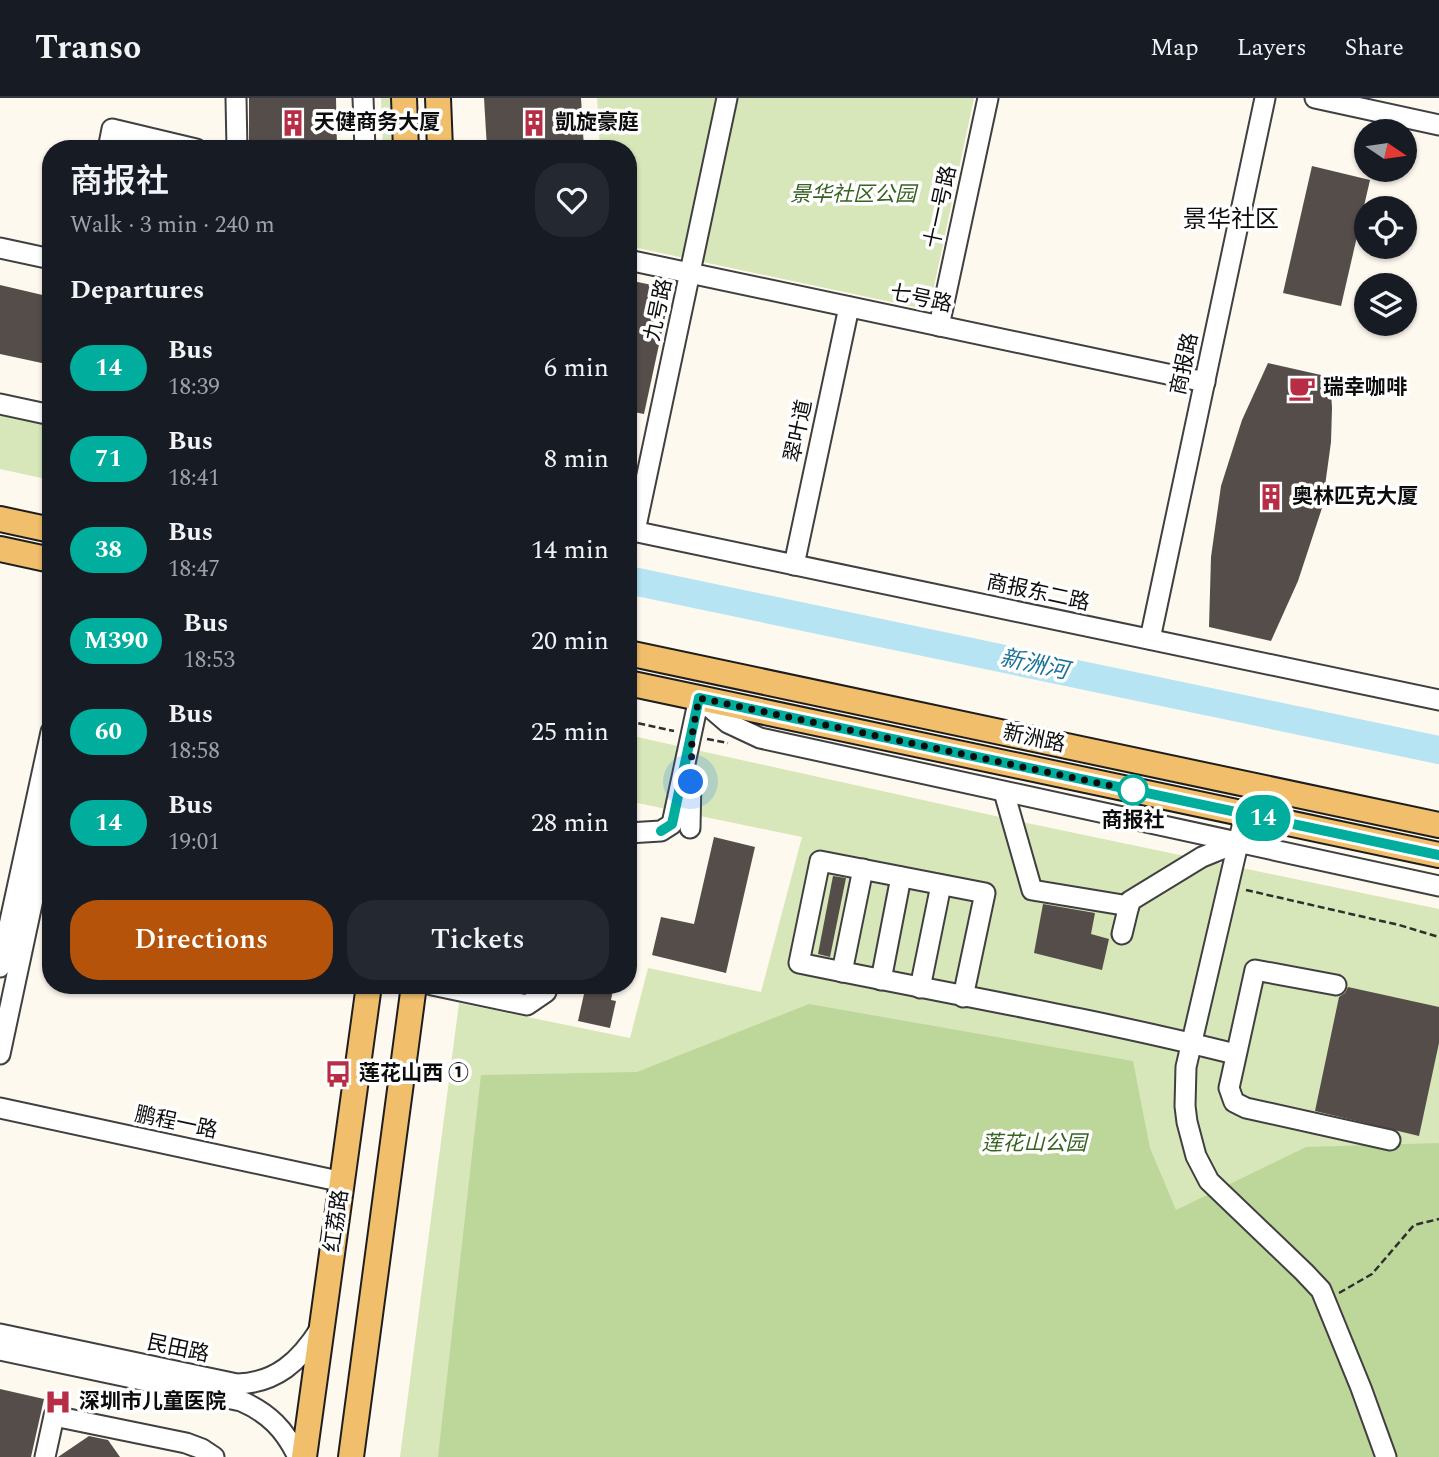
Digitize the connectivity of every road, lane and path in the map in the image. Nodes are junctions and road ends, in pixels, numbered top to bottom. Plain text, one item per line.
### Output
1 (236, 98) edge
2 (363, 98) edge
3 (404, 98) edge
4 (438, 98) edge
5 (727, 98) edge
6 (988, 98) edge
7 (1265, 98) edge
8 (1315, 98) edge
9 (1439, 125) edge
10 (110, 140) edge
11 (156, 140) edge
12 (237, 140) edge
13 (365, 140) edge
14 (406, 140) edge
15 (440, 140) edge
16 (0, 248) edge
17 (42, 257) edge
18 (637, 262) edge
19 (690, 273) junction
20 (849, 307) junction
21 (939, 326) junction
22 (1205, 382) junction
23 (0, 404) edge
24 (42, 413) edge
25 (637, 509) edge
26 (0, 519) edge
27 (42, 528) edge
28 (637, 532) edge
29 (0, 549) edge
30 (26, 554) junction
31 (42, 558) edge
32 (794, 565) junction
33 (42, 567) edge
34 (1150, 639) junction
35 (637, 655) edge
36 (637, 685) edge
37 (699, 698) junction
38 (1439, 700) edge
39 (692, 735) junction
40 (42, 773) edge
41 (1004, 792) junction
42 (1245, 814) junction
43 (1439, 825) edge
44 (690, 828) dead end
45 (637, 832) edge
46 (1240, 842) junction
47 (1439, 855) edge
48 (42, 857) edge
49 (863, 869) junction
50 (901, 877) junction
51 (942, 885) junction
52 (1439, 886) edge
53 (1229, 887) junction
54 (1129, 906) junction
55 (1122, 934) dead end
56 (1439, 937) edge
57 (0, 967) edge
58 (842, 972) junction
59 (881, 980) junction
60 (1336, 985) dead end
61 (920, 988) junction
62 (368, 994) edge
63 (413, 994) edge
64 (475, 994) edge
65 (543, 994) edge
66 (963, 997) junction
67 (1191, 1043) junction
68 (0, 1054) edge
69 (1235, 1054) junction
70 (0, 1108) edge
71 (1390, 1140) dead end
72 (343, 1182) junction
73 (1439, 1219) edge
74 (1326, 1299) junction
75 (324, 1322) junction
76 (0, 1334) edge
77 (0, 1350) edge
78 (45, 1457) edge
79 (214, 1457) edge
80 (298, 1457) edge
81 (304, 1457) edge
82 (351, 1457) edge
83 (1387, 1457) edge

1 - 12 street
2 - 13 street
3 - 14 main road
4 - 15 main road
5 - 19 street, 九号路
6 - 21 street, 十一号路
7 - 22 street, 商报路
8 - 9 street
10 - 11 street
16 - 17 street
18 - 19 street, 七号路
19 - 20 street, 七号路
19 - 25 street, 九号路
20 - 21 street, 七号路
20 - 32 street, 翠叶道
21 - 22 street, 七号路
22 - 34 street, 商报路
23 - 24 street
26 - 27 main road
28 - 32 street, 商报东二路
29 - 30 main road
30 - 31 main road
30 - 33 street
32 - 34 street, 商报东二路
34 - 38 street, 商报东二路
35 - 43 main road, 新洲路
36 - 37 main road, 新洲路
37 - 39 street
37 - 41 street
37 - 42 main road, 新洲路
39 - 44 street
39 - 45 street
40 - 57 street
41 - 46 street
41 - 54 street
42 - 46 street
42 - 47 main road, 新洲路
46 - 52 street
46 - 53 street
46 - 54 street
48 - 68 street
49 - 50 street
49 - 58 street
49 - 58 street
50 - 51 street
50 - 59 street
51 - 61 street
51 - 66 street
53 - 56 path
53 - 67 street
54 - 55 street
58 - 59 street
59 - 61 street
60 - 69 street
61 - 66 street
62 - 72 main road, 红荔路
63 - 82 main road
64 - 65 street
66 - 67 street
67 - 69 street
67 - 74 street
69 - 71 street
70 - 72 street, 鹏程一路
72 - 75 main road, 红荔路
73 - 74 path
74 - 83 street
75 - 76 street, 民田路
75 - 81 main road, 红荔路
77 - 80 street, 民田路
78 - 79 street

